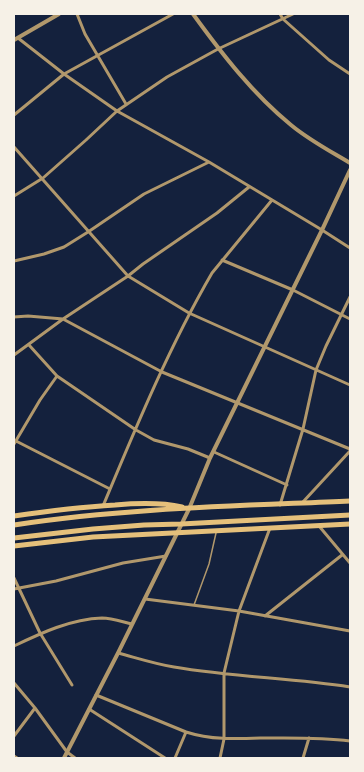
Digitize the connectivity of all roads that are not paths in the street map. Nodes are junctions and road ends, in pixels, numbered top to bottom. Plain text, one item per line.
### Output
1 (60, 14) edge
2 (77, 14) edge
3 (174, 14) edge
4 (192, 14) edge
5 (280, 14) edge
6 (293, 14) edge
7 (283, 19) junction
8 (16, 39) edge
9 (218, 49) junction
10 (98, 56) junction
11 (64, 74) junction
12 (350, 74) edge
13 (126, 104) junction
14 (116, 110) junction
15 (14, 115) edge
16 (14, 147) edge
17 (209, 162) junction
18 (350, 163) edge
19 (350, 170) edge
20 (43, 178) junction
21 (249, 187) junction
22 (14, 196) edge
23 (272, 200) junction
24 (322, 230) junction
25 (88, 232) junction
26 (350, 248) edge
27 (222, 260) junction
28 (14, 261) edge
29 (128, 276) junction
30 (293, 290) junction
31 (350, 297) edge
32 (189, 313) junction
33 (341, 314) junction
34 (14, 317) edge
35 (350, 318) edge
36 (63, 319) junction
37 (29, 345) junction
38 (265, 347) junction
39 (14, 355) edge
40 (316, 370) junction
41 (162, 372) junction
42 (57, 376) junction
43 (350, 385) edge
44 (237, 404) junction
45 (303, 429) junction
46 (136, 430) junction
47 (15, 441) edge
48 (350, 450) edge
49 (214, 452) junction
50 (210, 458) junction
51 (287, 485) junction
52 (110, 489) junction
53 (350, 501) edge
54 (301, 503) junction
55 (280, 505) junction
56 (103, 506) junction
57 (189, 509) junction
58 (350, 515) edge
59 (14, 516) edge
60 (181, 524) junction
61 (350, 524) edge
62 (14, 525) edge
63 (319, 526) junction
64 (270, 528) junction
65 (217, 530) junction
66 (177, 531) junction
67 (14, 538) edge
68 (14, 546) edge
69 (342, 555) junction
70 (166, 556) junction
71 (350, 563) edge
72 (14, 578) edge
73 (19, 588) junction
74 (14, 590) edge
75 (145, 599) junction
76 (194, 605) junction
77 (239, 611) junction
78 (265, 616) junction
79 (132, 624) junction
80 (350, 631) edge
81 (40, 634) junction
82 (14, 646) edge
83 (118, 653) junction
84 (224, 673) junction
85 (14, 682) edge
86 (72, 685) dead end
87 (350, 687) edge
88 (96, 695) junction
89 (36, 708) junction
90 (89, 709) junction
91 (186, 732) junction
92 (14, 736) edge
93 (309, 738) junction
94 (224, 739) junction
95 (350, 741) edge
96 (67, 752) junction
97 (14, 756) edge
98 (17, 758) edge
99 (64, 758) edge
100 (75, 758) edge
101 (165, 758) edge
102 (175, 758) edge
103 (220, 758) edge
104 (303, 758) edge

1 - 8 street
2 - 10 street
3 - 10 street
4 - 9 street
5 - 7 street
6 - 7 street
7 - 9 street
7 - 12 street
8 - 11 street
9 - 13 street
9 - 18 street
10 - 11 street
10 - 13 street
11 - 14 street
11 - 15 street
13 - 14 street
14 - 17 street
14 - 20 street
16 - 20 street
17 - 21 street
17 - 25 street
19 - 24 street
20 - 22 street
20 - 25 street
21 - 23 street
21 - 29 street
23 - 24 street
23 - 27 street
24 - 26 street
24 - 30 street
25 - 28 street
25 - 29 street
27 - 30 street
27 - 32 street
29 - 32 street
29 - 36 street
30 - 33 street
30 - 38 street
31 - 33 street
32 - 38 street
32 - 41 street
33 - 35 street
33 - 40 street
34 - 36 street
36 - 37 street
36 - 41 street
37 - 39 street
37 - 42 street
38 - 40 street
38 - 44 street
40 - 43 street
40 - 45 street
41 - 44 street
41 - 46 street
42 - 46 street
42 - 47 street
44 - 45 street
44 - 49 street
45 - 48 street
45 - 51 street
46 - 50 street
46 - 52 street
47 - 52 street
48 - 54 street
49 - 50 street
49 - 51 street
50 - 57 street
51 - 55 street
52 - 56 street
53 - 54 highway
54 - 55 highway
55 - 57 highway
56 - 57 highway
56 - 59 highway
57 - 60 street
57 - 62 highway
58 - 60 highway
60 - 66 street
60 - 67 highway
61 - 63 highway
63 - 64 highway
63 - 69 street
64 - 65 highway
64 - 77 street
65 - 66 highway
65 - 76 lane
66 - 68 highway
66 - 70 street
69 - 71 street
69 - 78 street
70 - 73 street
70 - 75 street
72 - 73 street
73 - 74 street
73 - 81 street
75 - 76 street
75 - 79 street
76 - 77 street
77 - 78 street
77 - 84 street
78 - 80 street
79 - 81 street
79 - 83 street
81 - 82 street
81 - 86 street
83 - 84 street
83 - 88 street
84 - 87 street
84 - 94 street
85 - 89 street
88 - 90 street
88 - 91 street
89 - 92 street
89 - 96 street
90 - 96 street
90 - 101 street
91 - 94 street
91 - 102 street
93 - 94 street
93 - 95 street
93 - 104 street
94 - 103 street
96 - 99 street
96 - 100 street
97 - 98 street

